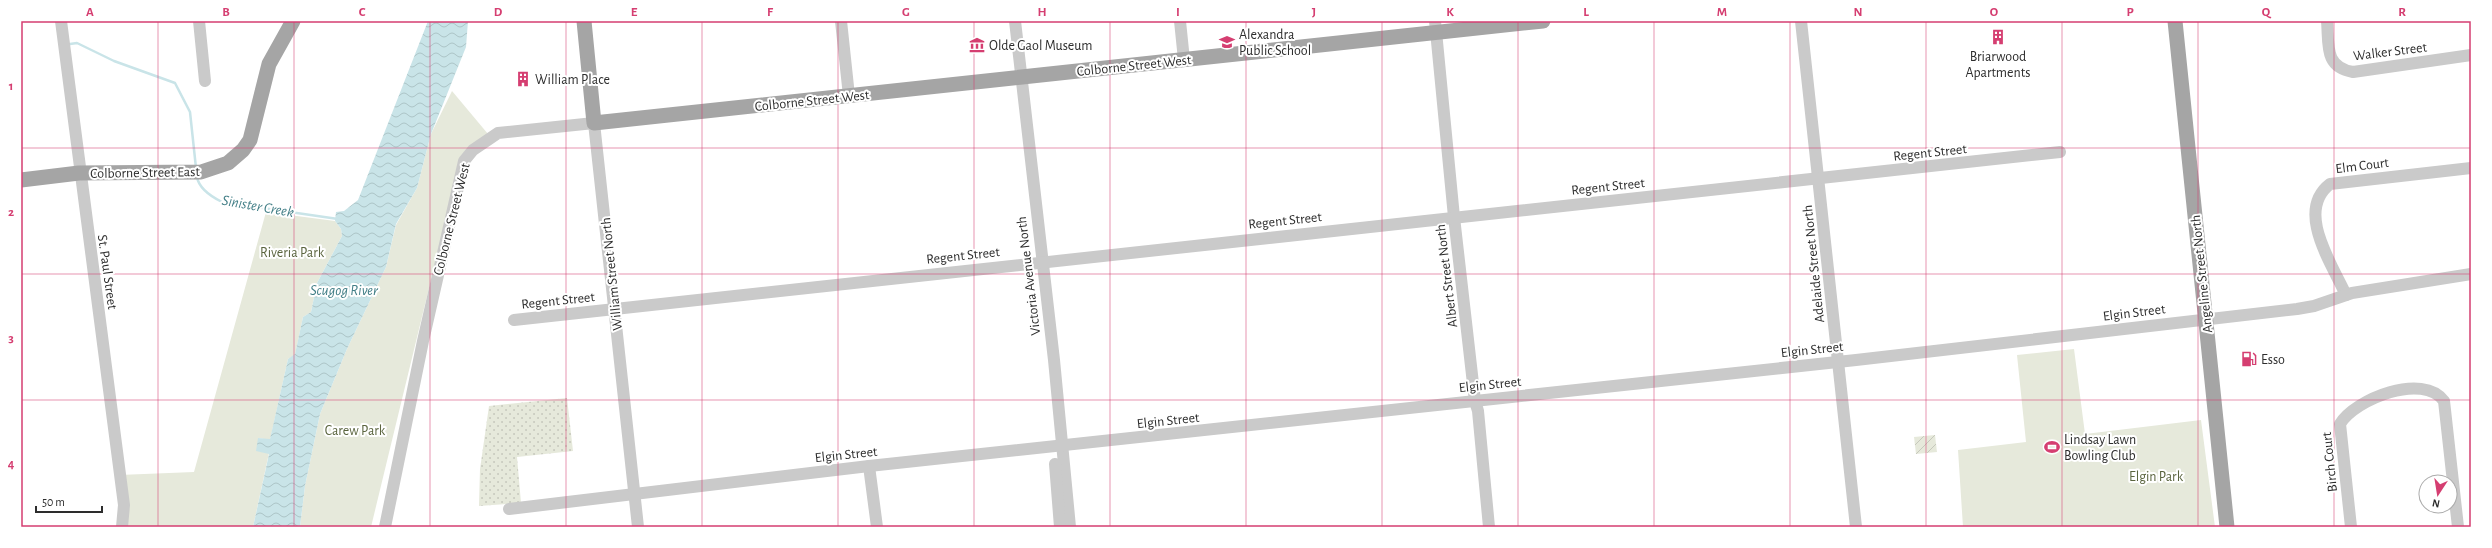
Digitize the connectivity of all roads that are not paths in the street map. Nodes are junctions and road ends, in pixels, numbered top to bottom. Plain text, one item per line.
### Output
1 (60, 21) edge
2 (199, 21) edge
3 (293, 21) edge
4 (584, 21) edge
5 (841, 21) edge
6 (1007, 21) edge
7 (1015, 21) edge
8 (1180, 21) edge
9 (1543, 21) edge
10 (1800, 21) edge
11 (2175, 21) edge
12 (2327, 21) edge
13 (1437, 27) edge
14 (2471, 55) edge
15 (1184, 60) junction
16 (1017, 78) junction
17 (205, 81) dead end
18 (849, 96) junction
19 (594, 123) junction
20 (2060, 152) dead end
21 (2471, 168) edge
22 (79, 173) junction
23 (1819, 179) junction
24 (21, 180) edge
25 (1454, 217) junction
26 (1038, 262) junction
27 (2471, 274) edge
28 (2346, 295) junction
29 (615, 310) junction
30 (2206, 319) junction
31 (514, 320) dead end
32 (1838, 360) junction
33 (1475, 401) junction
34 (1057, 447) junction
35 (869, 466) junction
36 (635, 494) junction
37 (509, 509) dead end
38 (122, 527) edge
39 (385, 527) edge
40 (638, 527) edge
41 (877, 527) edge
42 (1060, 527) edge
43 (1070, 527) edge
44 (1489, 527) edge
45 (1856, 527) edge
46 (2227, 527) edge
47 (2351, 527) edge
48 (2458, 527) edge

1 - 22 street, St. Paul Street
2 - 17 street
3 - 22 main road, Colborne Street East
4 - 19 main road, William Street North
5 - 18 street
6 - 16 street, Victoria Avenue North
7 - 16 street, Victoria Avenue North
8 - 15 street
9 - 13 main road, Colborne Street West
10 - 23 street, Adelaide Street North
11 - 30 main road, Angeline Street North
12 - 14 street, Walker Street
13 - 15 main road, Colborne Street West
13 - 25 street, Albert Street North
15 - 16 main road, Colborne Street West
16 - 18 main road, Colborne Street West
16 - 26 street, Victoria Avenue North
18 - 19 main road, Colborne Street West
19 - 29 street, William Street North
19 - 39 street, Colborne Street West
20 - 23 street, Regent Street
21 - 28 street, Elm Court
22 - 24 main road, Colborne Street East
22 - 38 street, St. Paul Street
23 - 25 street, Regent Street
23 - 32 street, Adelaide Street North
25 - 26 street, Regent Street
25 - 33 street, Albert Street North
26 - 29 street, Regent Street
26 - 34 street, Victoria Avenue North
27 - 28 street, Elgin Street
28 - 30 street, Elgin Street
29 - 31 street, Regent Street
29 - 36 street, William Street North
30 - 32 street, Elgin Street
30 - 46 main road, Angeline Street North
32 - 33 street, Elgin Street
32 - 45 street, Adelaide Street North
33 - 34 street, Elgin Street
33 - 44 street, Albert Street North
34 - 35 street, Elgin Street
34 - 42 street, Victoria Avenue North
34 - 43 street, Victoria Avenue North
35 - 36 street, Elgin Street
35 - 41 street
36 - 37 street, Elgin Street
36 - 40 street, William Street North
47 - 48 street, Birch Court

